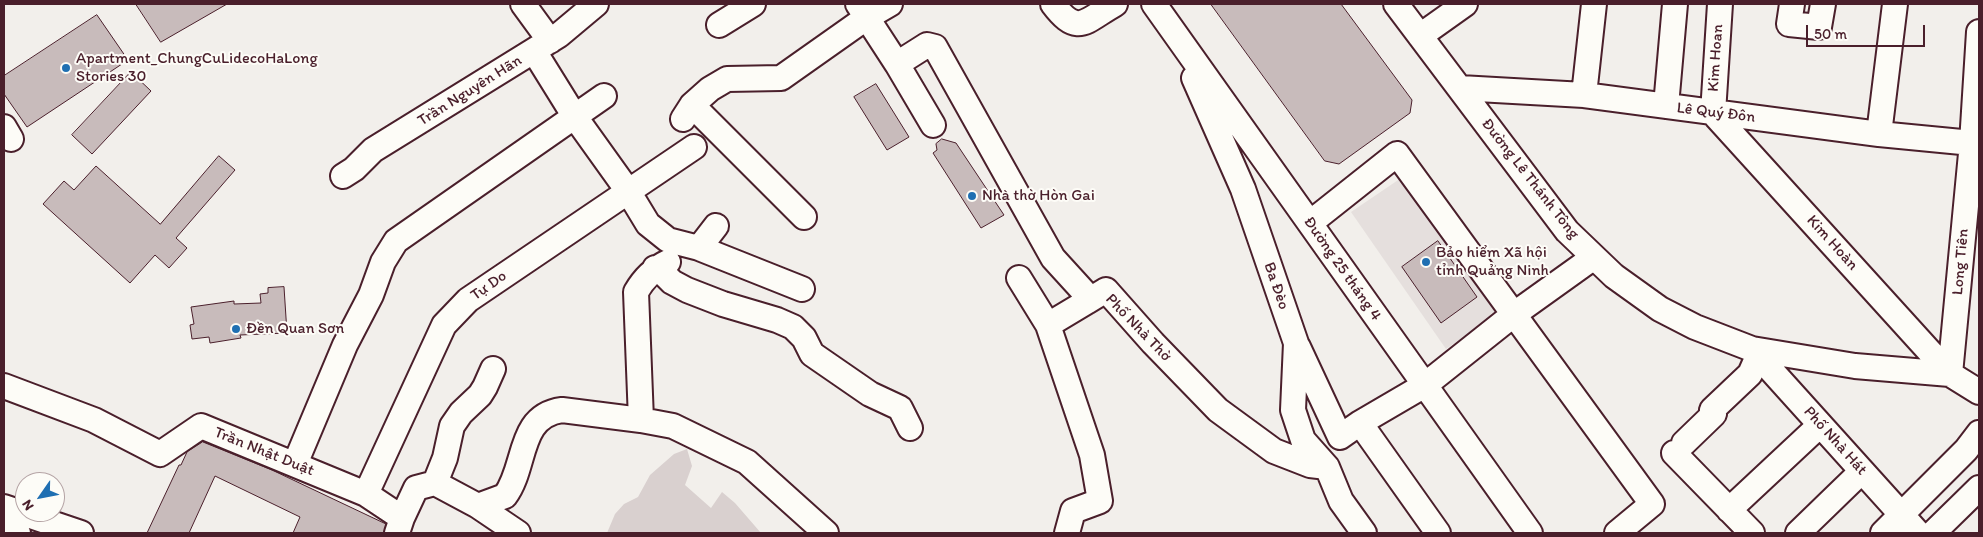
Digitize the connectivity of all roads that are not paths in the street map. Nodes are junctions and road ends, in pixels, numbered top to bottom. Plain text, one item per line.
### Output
1 (522, 4) edge
2 (596, 4) edge
3 (753, 4) edge
4 (890, 4) edge
5 (1053, 4) edge
6 (1115, 4) edge
7 (1154, 4) edge
8 (1396, 4) edge
9 (1465, 4) edge
10 (1594, 4) edge
11 (1675, 4) edge
12 (1720, 4) edge
13 (1792, 4) edge
14 (1823, 4) edge
15 (1895, 4) edge
16 (862, 11) edge
17 (720, 25) dead end
18 (1979, 32) edge
19 (1175, 33) junction
20 (1420, 36) junction
21 (542, 46) junction
22 (897, 64) junction
23 (1460, 88) junction
24 (1584, 95) junction
25 (604, 96) dead end
26 (1666, 106) junction
27 (1713, 113) junction
28 (575, 117) junction
29 (932, 125) dead end
30 (1879, 134) junction
31 (1972, 142) junction
32 (694, 147) dead end
33 (343, 176) dead end
34 (628, 191) junction
35 (804, 217) dead end
36 (1310, 223) junction
37 (716, 226) dead end
38 (689, 246) junction
39 (1594, 257) junction
40 (655, 268) junction
41 (1019, 278) dead end
42 (802, 289) dead end
43 (1088, 301) junction
44 (1513, 315) junction
45 (1048, 325) junction
46 (1296, 343) junction
47 (1755, 352) junction
48 (493, 369) dead end
49 (1950, 374) junction
50 (1425, 385) junction
51 (4, 386) edge
52 (1979, 392) edge
53 (641, 420) junction
54 (1360, 423) junction
55 (1820, 425) junction
56 (910, 428) dead end
57 (1979, 432) edge
58 (296, 464) junction
59 (1328, 467) junction
60 (1862, 471) junction
61 (434, 483) junction
62 (1979, 488) edge
63 (366, 494) junction
64 (478, 506) junction
65 (4, 508) edge
66 (1729, 510) junction
67 (1901, 515) junction
68 (399, 526) edge
69 (18, 533) edge
70 (81, 533) edge
71 (518, 533) edge
72 (826, 533) edge
73 (1067, 533) edge
74 (1364, 533) edge
75 (1438, 533) edge
76 (1530, 533) edge
77 (1617, 533) edge
78 (1752, 533) edge
79 (1798, 533) edge
80 (1882, 533) edge
81 (1918, 533) edge
82 (1933, 533) edge

1 - 21 street
2 - 21 street, Trần Nguyên Hãn
3 - 17 street
4 - 16 street
5 - 6 street
7 - 19 street, Đường 25 tháng 4
8 - 20 street, Đường Lê Thánh Tông
9 - 20 street
10 - 24 street
11 - 26 street
12 - 27 street, Kim Hoan
13 - 14 street
15 - 30 street
16 - 22 street
16 - 35 street
18 - 31 street, Long Tiên
19 - 36 street, Đường 25 tháng 4
19 - 46 street, Ba Đèo
20 - 23 street, Đường Lê Thánh Tông
21 - 28 street
21 - 33 street, Trần Nguyên Hãn
22 - 29 street
22 - 43 street, Phố Nhà Thờ
23 - 24 street, Lê Quý Đôn
23 - 39 street, Đường Lê Thánh Tông
24 - 26 street, Lê Quý Đôn
25 - 28 street
26 - 27 street, Lê Quý Đôn
27 - 30 street, Lê Quý Đôn
27 - 49 street, Kim Hoàn
28 - 34 street
28 - 58 street
30 - 31 street, Lê Quý Đôn
31 - 49 street, Long Tiên
32 - 34 street, Tự Do
34 - 38 street
34 - 63 street, Tự Do
36 - 44 street
36 - 50 street, Đường 25 tháng 4
37 - 38 street
38 - 40 street
38 - 42 street
39 - 44 street
39 - 47 street, Đường Lê Thánh Tông
40 - 53 street
40 - 56 street
41 - 45 street
43 - 45 street
43 - 59 street, Phố Nhà Thờ
44 - 50 street
44 - 77 street
45 - 73 street
46 - 54 street
46 - 59 street, Ba Đèo
47 - 49 street, Đường Lê Thánh Tông
47 - 55 street, Phố Nhà Hát
47 - 66 street
48 - 61 street
49 - 52 street, Đường Lê Thánh Tông
50 - 54 street
50 - 76 street, Đường 25 tháng 4
51 - 58 street, Trần Nhật Duật
53 - 64 street
53 - 72 street
54 - 75 street
55 - 60 street, Phố Nhà Hát
55 - 66 street
57 - 67 street
58 - 63 street, Trần Nhật Duật
59 - 74 street, Ba Đèo
60 - 67 street, Phố Nhà Hát
60 - 79 street
61 - 64 street
61 - 68 street
62 - 82 street
63 - 68 street, Trần Nhật Duật
64 - 71 street
65 - 69 street
65 - 70 street
66 - 78 street
67 - 80 street
67 - 81 street, Phố Nhà Hát

